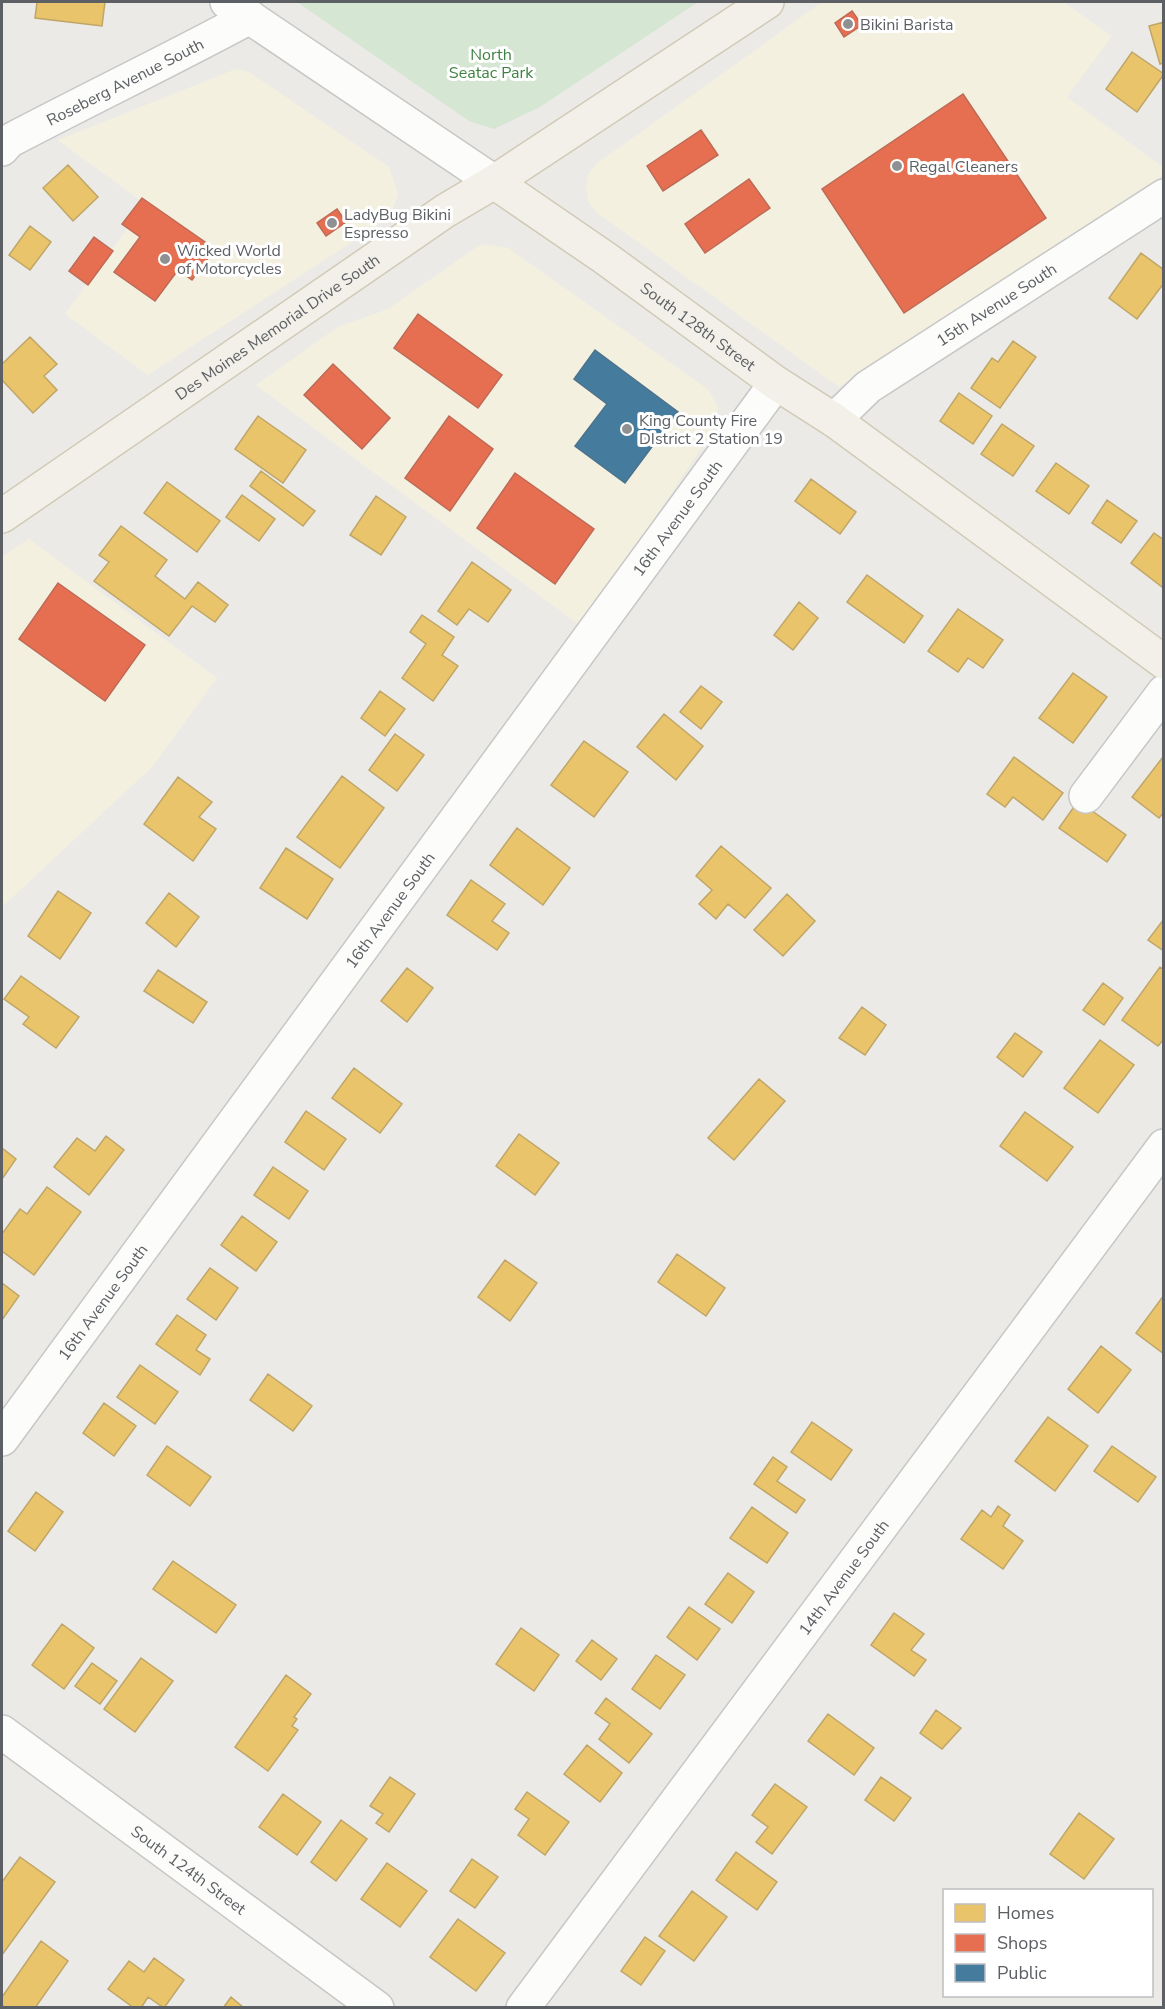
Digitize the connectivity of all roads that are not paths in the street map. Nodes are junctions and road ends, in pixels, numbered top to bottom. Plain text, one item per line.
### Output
1 (767, 2) edge
2 (238, 9) edge
3 (2, 149) edge
4 (494, 182) junction
5 (1164, 196) edge
6 (776, 383) junction
7 (834, 420) junction
8 (2, 516) edge
9 (1164, 662) edge
10 (1164, 692) edge
11 (1086, 796) dead end
12 (1164, 1146) edge
13 (2, 1439) edge
14 (2, 1732) edge
15 (377, 2007) edge
16 (523, 2007) edge

1 - 4 main road, Des Moines Memorial Drive South
2 - 3 street, Roseberg Avenue South
2 - 4 street, South 128th Street
4 - 6 main road, South 128th Street
4 - 8 main road, Des Moines Memorial Drive South
5 - 7 street, 15th Avenue South
6 - 7 main road, South 128th Street
6 - 13 street, 16th Avenue South
7 - 9 main road, South 128th Street
10 - 11 street
12 - 16 street, 14th Avenue South
14 - 15 street, South 124th Street

